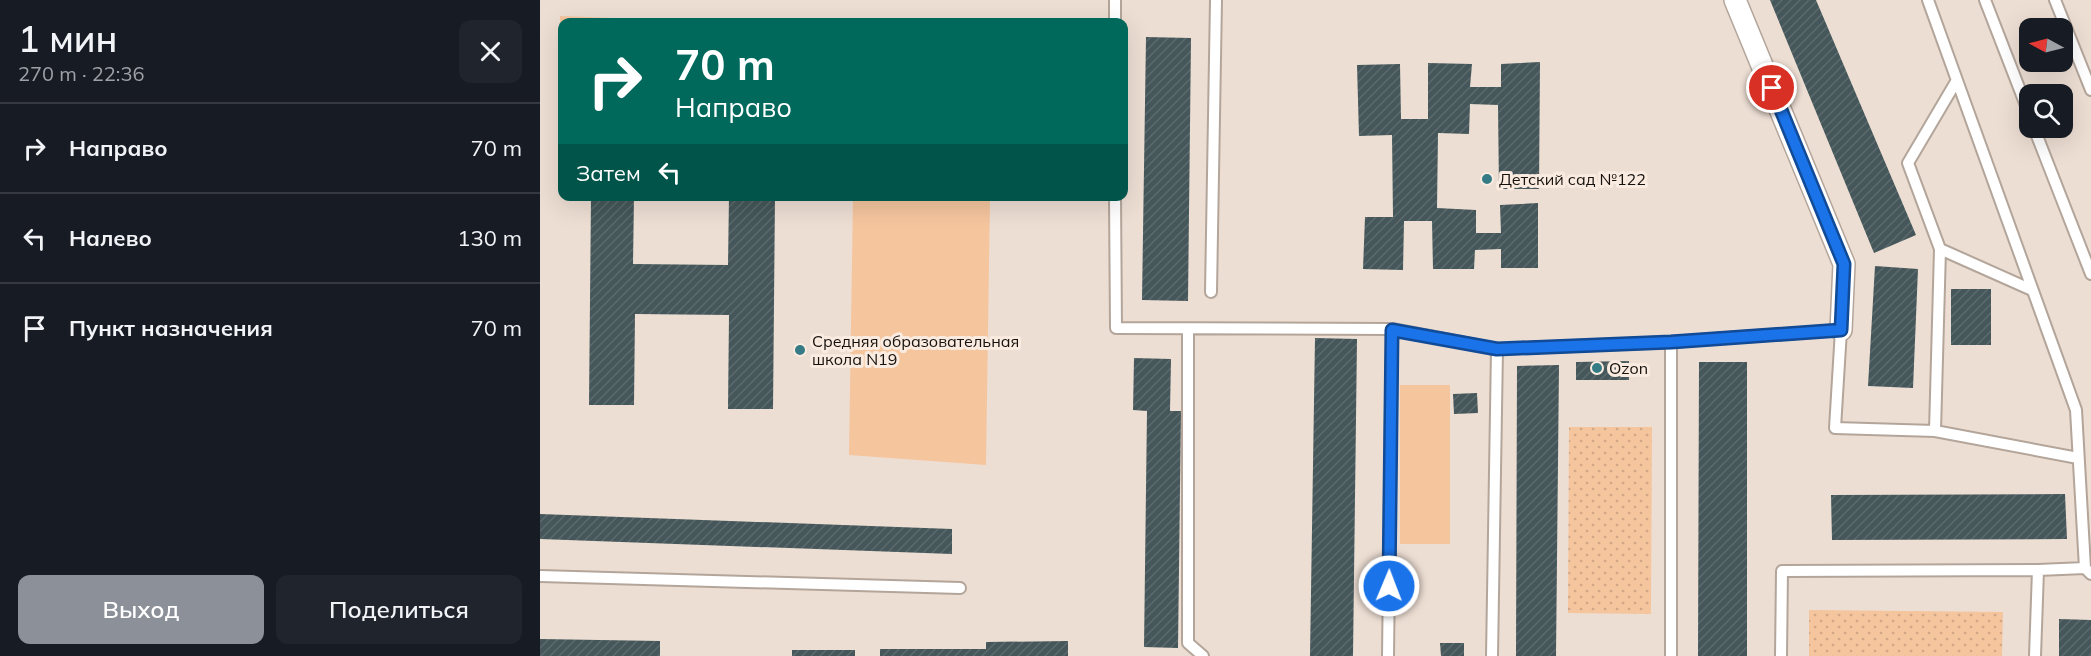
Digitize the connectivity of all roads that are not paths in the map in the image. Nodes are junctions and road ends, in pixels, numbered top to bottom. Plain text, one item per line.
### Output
1 (1115, 0) edge
2 (1216, 0) edge
3 (1735, 0) edge
4 (1928, 0) edge
5 (1985, 0) edge
6 (2055, 0) edge
7 (1115, 18) edge
8 (1957, 80) junction
9 (2019, 88) edge
10 (2091, 90) edge
11 (2038, 138) edge
12 (1115, 201) edge
13 (1940, 249) junction
14 (2091, 274) edge
15 (2032, 290) junction
16 (1211, 292) dead end
17 (1188, 329) junction
18 (1392, 330) junction
19 (1841, 330) junction
20 (1671, 342) junction
21 (1497, 349) junction
22 (1935, 431) junction
23 (2078, 458) junction
24 (2038, 570) junction
25 (2088, 571) edge
26 (540, 576) edge
27 (960, 588) dead end
28 (1203, 656) edge
29 (1388, 656) edge
30 (1492, 656) edge
31 (1671, 656) edge
32 (1781, 656) edge
33 (2035, 656) edge

1 - 7 lane
2 - 16 lane
3 - 19 street
4 - 8 lane
5 - 9 lane
6 - 10 lane
8 - 13 lane
8 - 15 lane
11 - 14 lane
12 - 17 lane
13 - 15 lane
13 - 22 lane
15 - 23 lane
17 - 18 lane
17 - 28 lane
18 - 21 lane
18 - 29 lane
19 - 20 lane
19 - 22 lane
20 - 21 lane
20 - 31 lane
21 - 30 lane
22 - 23 lane
23 - 25 lane
24 - 25 lane
24 - 32 lane
24 - 33 lane
26 - 27 lane

